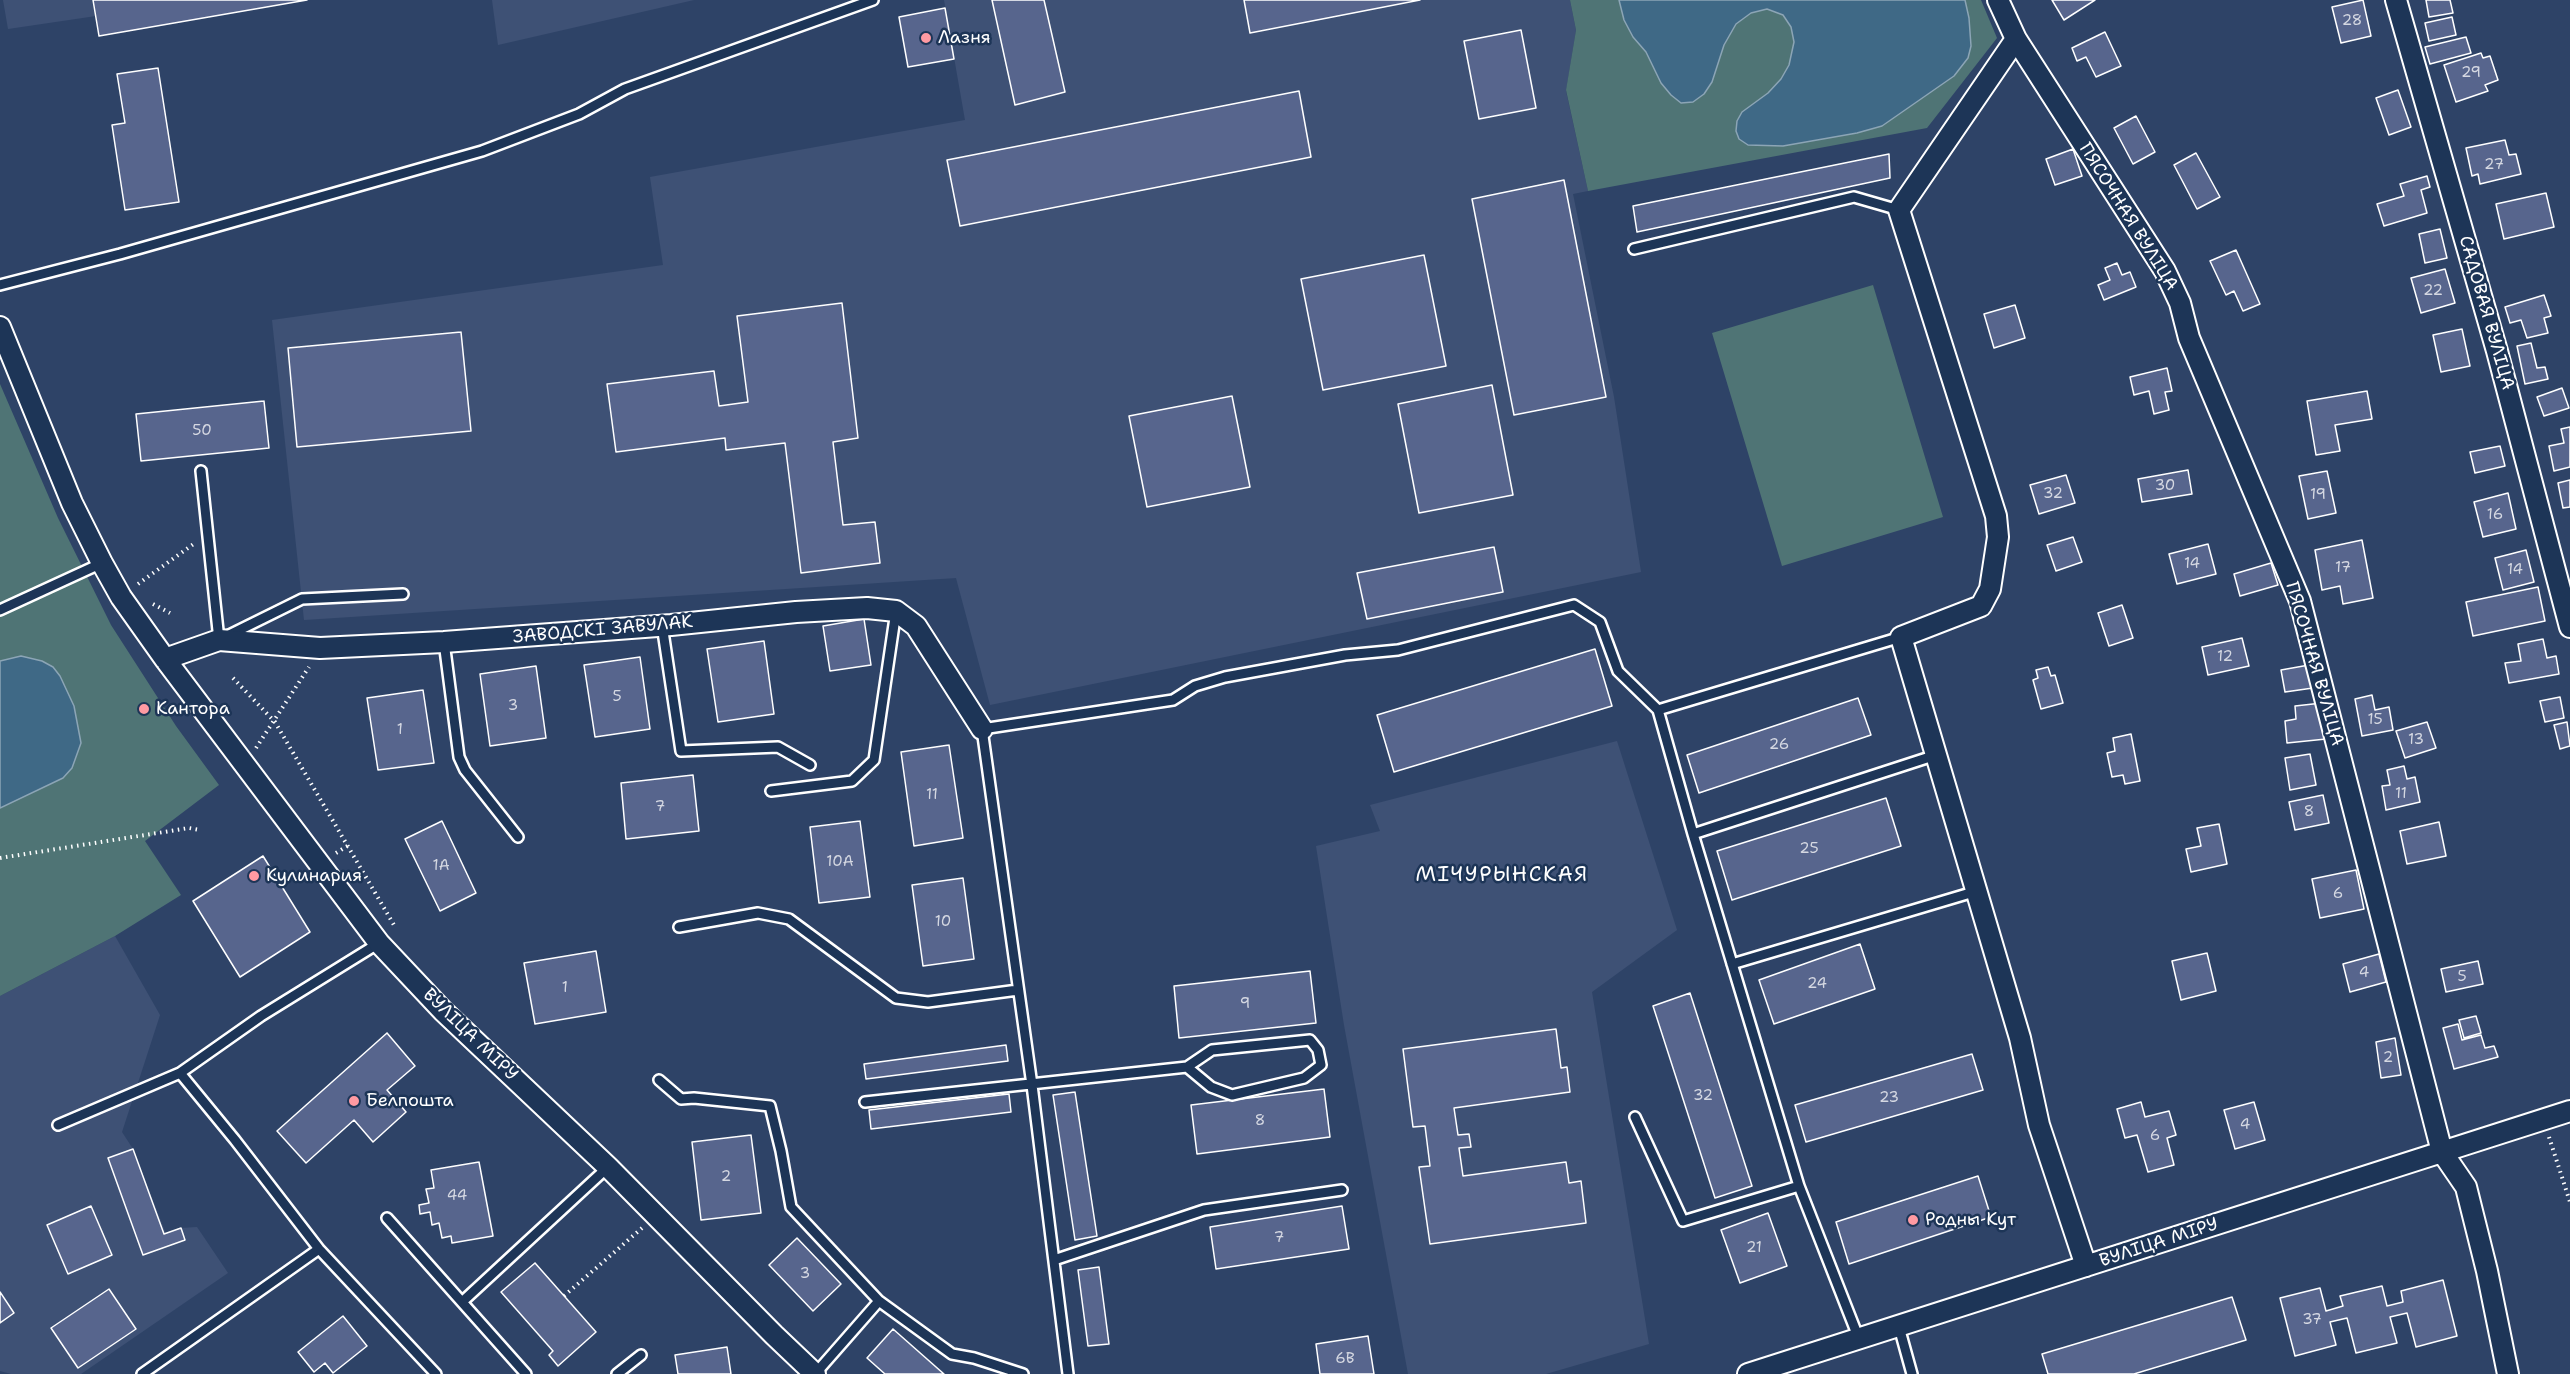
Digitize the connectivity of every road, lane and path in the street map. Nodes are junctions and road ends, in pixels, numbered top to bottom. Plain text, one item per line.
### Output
1 (873, 0) edge
2 (1998, 0) edge
3 (2396, 0) edge
4 (2016, 39) junction
5 (1899, 210) junction
6 (1634, 249) dead end
7 (0, 285) edge
8 (0, 327) edge
9 (201, 471) dead end
10 (208, 534) junction
11 (102, 563) junction
12 (135, 586) dead end
13 (403, 594) dead end
14 (0, 610) edge
15 (897, 611) junction
16 (662, 625) junction
17 (2570, 627) edge
18 (1901, 638) junction
19 (219, 640) junction
20 (444, 642) junction
21 (320, 648) junction
22 (165, 659) junction
23 (233, 678) dead end
24 (1658, 710) junction
25 (275, 722) junction
26 (982, 729) junction
27 (252, 754) dead end
28 (1936, 754) junction
29 (810, 765) dead end
30 (771, 790) dead end
31 (200, 830) dead end
32 (1693, 834) junction
33 (518, 837) dead end
34 (0, 858) edge
35 (1977, 891) junction
36 (679, 927) dead end
37 (399, 934) dead end
38 (379, 943) junction
39 (1732, 964) junction
40 (1018, 990) junction
41 (1187, 1067) junction
42 (180, 1072) junction
43 (659, 1080) dead end
44 (1032, 1085) junction
45 (865, 1102) dead end
46 (2570, 1111) edge
47 (1635, 1117) dead end
48 (2544, 1120) junction
49 (58, 1125) dead end
50 (2442, 1152) junction
51 (608, 1167) junction
52 (1799, 1186) junction
53 (1342, 1190) dead end
54 (2570, 1202) edge
55 (656, 1216) junction
56 (387, 1218) dead end
57 (319, 1249) junction
58 (1054, 1260) junction
59 (2086, 1266) junction
60 (564, 1296) dead end
61 (879, 1301) junction
62 (462, 1302) junction
63 (1899, 1327) junction
64 (1859, 1339) junction
65 (641, 1355) dead end
66 (142, 1374) edge
67 (436, 1374) edge
68 (526, 1374) edge
69 (617, 1374) edge
70 (815, 1374) edge
71 (1023, 1374) edge
72 (1068, 1374) edge
73 (1748, 1374) edge
74 (1912, 1374) edge
75 (2508, 1374) edge

1 - 7 lane
2 - 4 street, ПЯСОЧНАЯ ВУЛІЦА
3 - 17 street, САДОВАЯ ВУЛІЦА
4 - 5 street
4 - 50 street, ПЯСОЧНАЯ ВУЛІЦА
5 - 6 lane
5 - 18 street
8 - 11 street, ВУЛІЦА МІРУ
9 - 10 lane
10 - 12 path
10 - 19 lane
11 - 14 lane
11 - 22 street, ВУЛІЦА МІРУ
13 - 19 lane
15 - 16 street, ЗАВОДСКІ ЗАВУЛАК
15 - 26 street
15 - 30 lane
16 - 20 street, ЗАВОДСКІ ЗАВУЛАК
16 - 29 lane
18 - 24 lane
18 - 28 street
19 - 21 street, ЗАВОДСКІ ЗАВУЛАК
19 - 22 street, ЗАВОДСКІ ЗАВУЛАК
20 - 21 street, ЗАВОДСКІ ЗАВУЛАК
20 - 33 lane
21 - 25 path
22 - 38 street, ВУЛІЦА МІРУ
23 - 25 path
24 - 26 lane
24 - 32 lane
25 - 27 path
25 - 37 path
26 - 40 lane
28 - 32 lane
28 - 35 street
31 - 34 path
32 - 39 lane
35 - 39 lane
35 - 59 street
36 - 40 lane
38 - 42 lane
38 - 51 street, ВУЛІЦА МІРУ
39 - 52 lane
40 - 44 lane
41 - 41 lane
41 - 44 lane
42 - 49 lane
42 - 57 lane
43 - 61 lane
44 - 45 lane
44 - 58 lane
46 - 48 street, ВУЛІЦА МІРУ
47 - 52 lane
48 - 50 street, ВУЛІЦА МІРУ
48 - 54 path
50 - 59 street, ВУЛІЦА МІРУ
50 - 75 street, ПЯСОЧНАЯ ВУЛІЦА
51 - 55 street, ВУЛІЦА МІРУ
51 - 62 lane
52 - 64 lane
53 - 58 lane
55 - 60 path
55 - 70 street, ВУЛІЦА МІРУ
56 - 62 lane
57 - 66 lane
57 - 67 lane
58 - 72 lane
59 - 63 street, ВУЛІЦА МІРУ
61 - 70 lane
61 - 71 lane
62 - 68 lane
63 - 64 street, ВУЛІЦА МІРУ
63 - 74 lane
64 - 73 street, ВУЛІЦА МІРУ
65 - 69 lane

